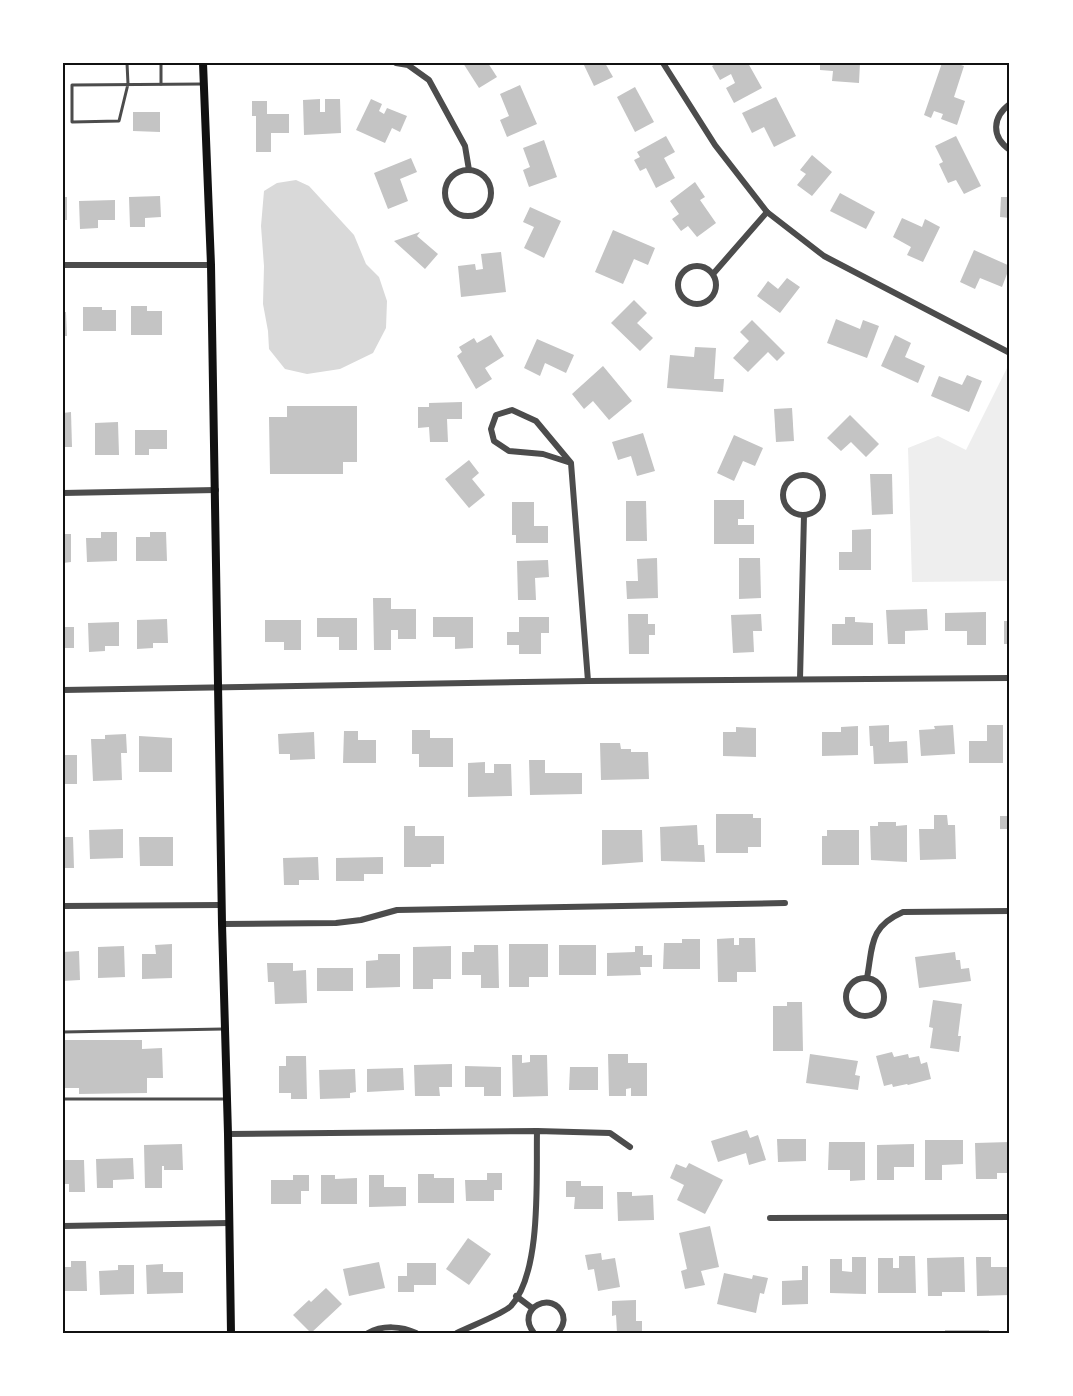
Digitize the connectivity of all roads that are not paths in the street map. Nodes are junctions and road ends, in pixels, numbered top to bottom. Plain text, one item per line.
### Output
1 (127, 63) edge
2 (161, 63) edge
3 (203, 63) edge
4 (396, 63) edge
5 (663, 63) edge
6 (128, 84) junction
7 (161, 84) junction
8 (204, 84) junction
9 (1010, 104) edge
10 (1010, 150) edge
11 (469, 170) junction
12 (767, 212) junction
13 (63, 265) edge
14 (211, 266) junction
15 (713, 274) junction
16 (1010, 353) edge
17 (572, 463) junction
18 (216, 490) junction
19 (63, 493) edge
20 (804, 515) junction
21 (1010, 678) edge
22 (800, 679) junction
23 (588, 681) junction
24 (219, 687) junction
25 (63, 690) edge
26 (785, 903) dead end
27 (221, 905) junction
28 (63, 906) edge
29 (1010, 910) edge
30 (222, 924) junction
31 (867, 978) junction
32 (225, 1029) junction
33 (63, 1032) edge
34 (63, 1099) edge
35 (227, 1099) junction
36 (537, 1131) junction
37 (228, 1134) junction
38 (630, 1147) dead end
39 (1010, 1217) edge
40 (770, 1218) dead end
41 (229, 1223) junction
42 (63, 1226) edge
43 (516, 1296) junction
44 (532, 1308) junction
45 (231, 1333) edge
46 (368, 1333) edge
47 (416, 1333) edge
48 (457, 1333) edge
49 (534, 1333) edge
50 (558, 1333) edge

1 - 6 lane
2 - 7 lane
3 - 8 main road
4 - 11 street
5 - 12 street
6 - 6 lane
6 - 7 lane
7 - 8 lane
8 - 14 main road
9 - 10 street
11 - 11 street
12 - 15 street
12 - 16 street
13 - 14 street
14 - 18 main road
15 - 15 street
17 - 17 street
17 - 23 street
18 - 19 street
18 - 24 main road
20 - 20 street
20 - 22 street
21 - 22 street
22 - 23 street
23 - 24 street
24 - 25 street
24 - 27 main road
26 - 30 street
27 - 28 street
27 - 30 main road
29 - 31 street
30 - 32 main road
31 - 31 street
32 - 33 lane
32 - 35 main road
34 - 35 lane
35 - 37 main road
36 - 37 street
36 - 38 street
36 - 43 street
37 - 41 main road
39 - 40 street
41 - 42 street
41 - 45 main road
43 - 44 street
43 - 48 street
44 - 49 street
44 - 50 street
46 - 47 street

